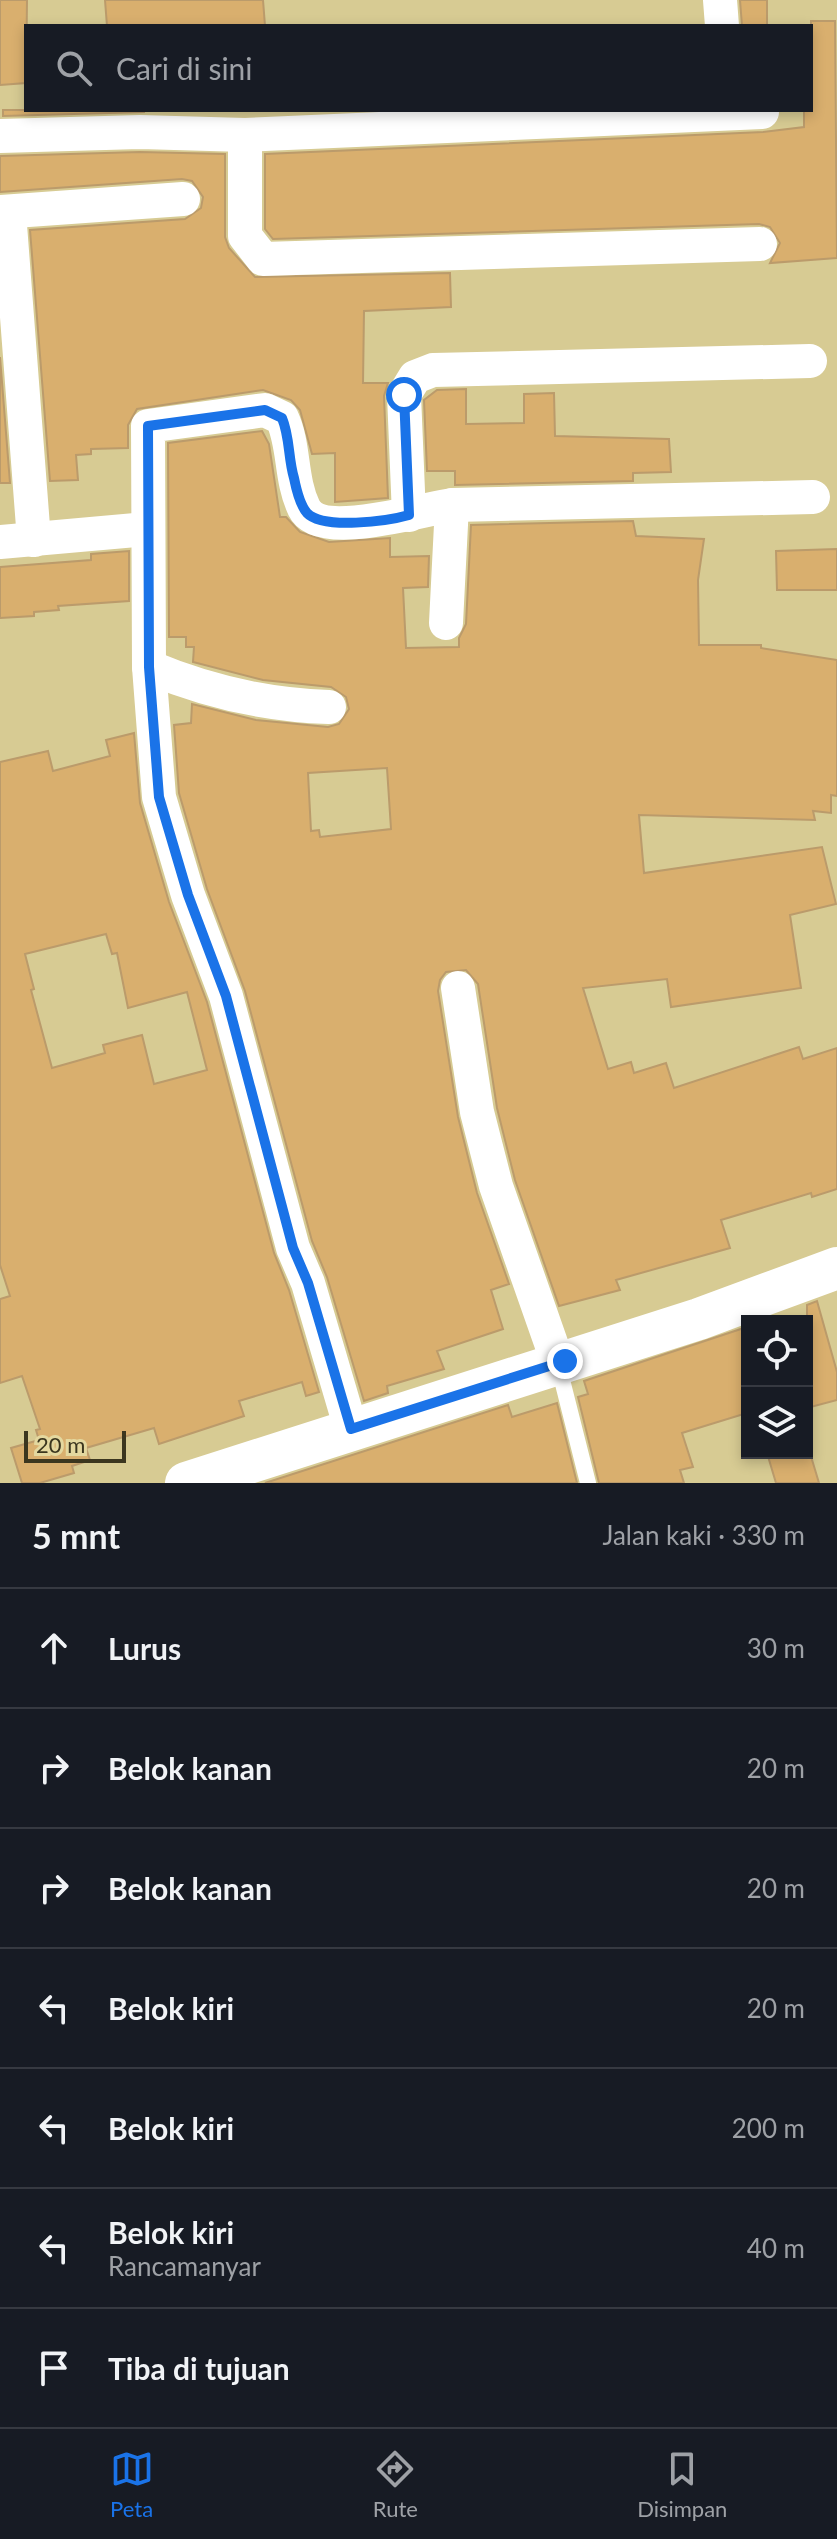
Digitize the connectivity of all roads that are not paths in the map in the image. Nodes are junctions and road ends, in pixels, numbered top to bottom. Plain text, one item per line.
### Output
1 (720, 0) edge
2 (722, 24) edge
3 (762, 112) dead end
4 (245, 135) junction
5 (0, 136) edge
6 (183, 199) dead end
7 (4, 212) edge
8 (760, 244) dead end
9 (810, 361) dead end
10 (813, 497) dead end
11 (452, 505) junction
12 (409, 515) junction
13 (147, 529) junction
14 (34, 540) junction
15 (0, 542) edge
16 (446, 623) dead end
17 (149, 667) junction
18 (329, 707) dead end
19 (458, 988) dead end
20 (837, 1268) edge
21 (558, 1363) junction
22 (351, 1429) junction
23 (186, 1483) edge
24 (588, 1483) edge

1 - 2 street
3 - 4 street
4 - 5 street
4 - 8 street
6 - 7 street
7 - 14 street
9 - 12 street
10 - 11 street
11 - 12 street
11 - 16 street
12 - 13 street
13 - 14 street
13 - 17 street
14 - 15 street
17 - 18 street
17 - 22 street
19 - 21 street
20 - 21 street
21 - 22 street
21 - 24 lane
22 - 23 street

